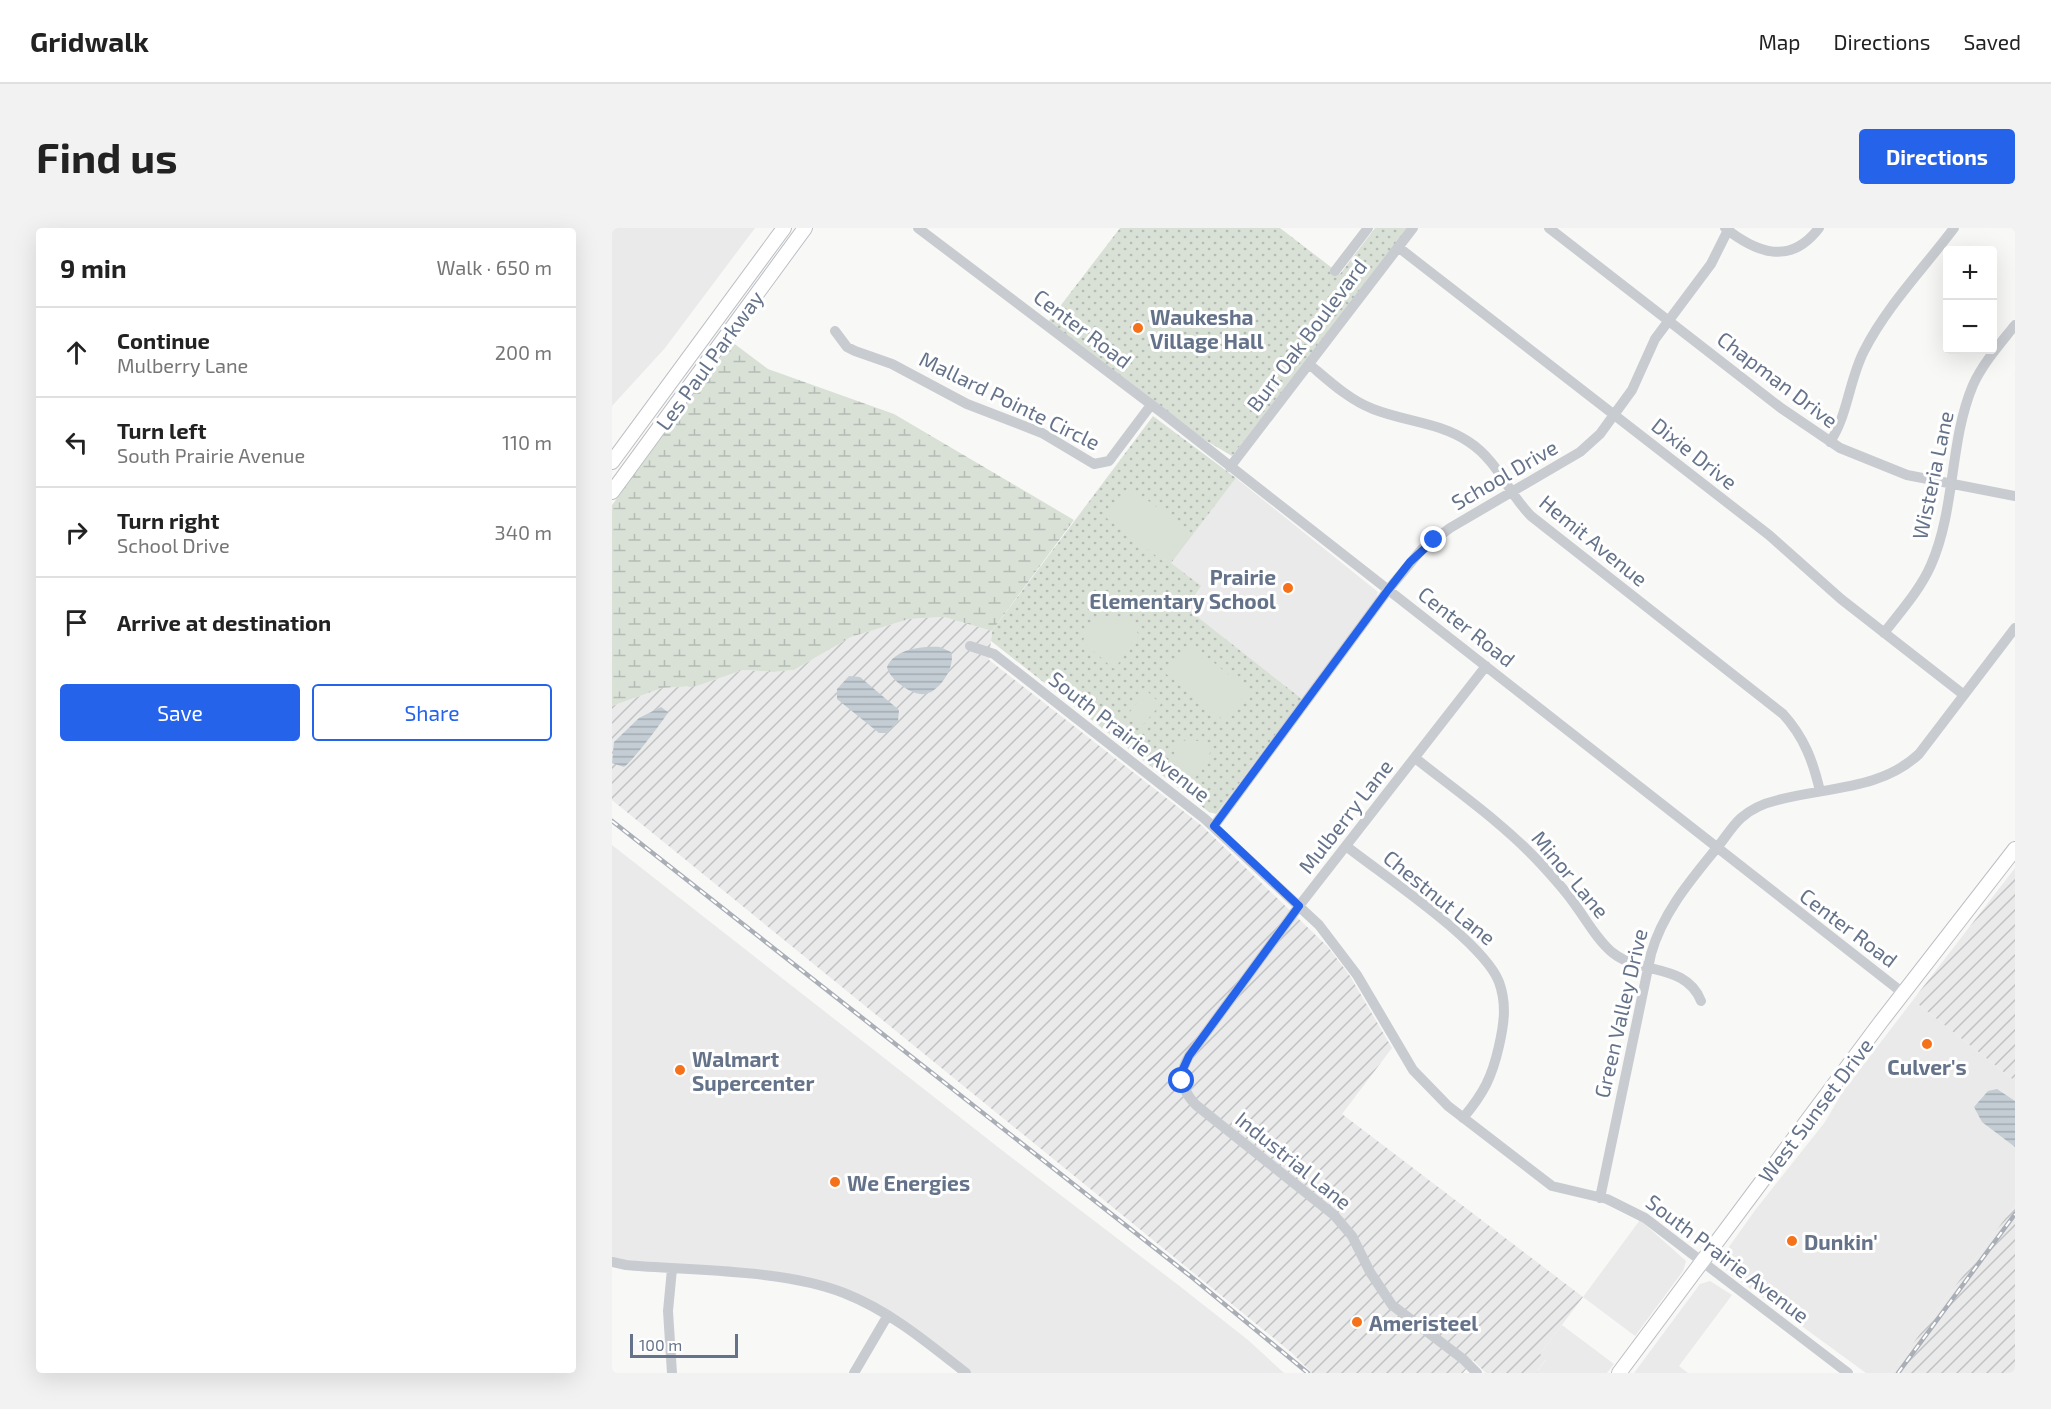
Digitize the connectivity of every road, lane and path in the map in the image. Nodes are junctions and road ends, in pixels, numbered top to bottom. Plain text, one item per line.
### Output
1 (784, 228) edge
2 (798, 228) edge
3 (805, 228) edge
4 (918, 228) edge
5 (1368, 228) edge
6 (1413, 228) edge
7 (1549, 228) edge
8 (1819, 228) edge
9 (1954, 228) edge
10 (1728, 229) edge
11 (1398, 248) junction
12 (1335, 271) dead end
13 (762, 287) junction
14 (1668, 320) junction
15 (2015, 325) edge
16 (835, 331) dead end
17 (1309, 364) junction
18 (1151, 405) junction
19 (1614, 416) junction
20 (1830, 442) junction
21 (612, 462) edge
22 (1230, 466) junction
23 (1952, 484) junction
24 (612, 492) edge
25 (1512, 492) junction
26 (2015, 496) edge
27 (1388, 590) junction
28 (2015, 628) edge
29 (1884, 633) junction
30 (970, 646) dead end
31 (1486, 666) junction
32 (1964, 695) junction
33 (1415, 758) junction
34 (1820, 791) junction
35 (1214, 826) junction
36 (1346, 846) junction
37 (1717, 848) junction
38 (2015, 849) edge
39 (1299, 906) junction
40 (1648, 967) junction
41 (1903, 993) junction
42 (1701, 1001) dead end
43 (1182, 1081) joint
44 (1463, 1119) junction
45 (1600, 1198) junction
46 (612, 1262) edge
47 (1702, 1263) junction
48 (672, 1269) junction
49 (888, 1315) junction
50 (672, 1373) edge
51 (854, 1373) edge
52 (966, 1373) edge
53 (1477, 1373) edge
54 (1619, 1373) edge
55 (1848, 1373) edge

1 - 21 main road, Les Paul Parkway
2 - 13 main road
3 - 13 main road, Les Paul Parkway
4 - 18 street, Center Road
5 - 12 street, Burr Oak Boulevard
6 - 11 street, Burr Oak Boulevard
7 - 14 street, Chapman Drive
8 - 10 street
9 - 20 street
10 - 14 street, School Drive
11 - 17 street, Burr Oak Boulevard
11 - 19 street, Dixie Drive
13 - 24 main road, Les Paul Parkway
14 - 19 street, School Drive
14 - 20 street, Chapman Drive
15 - 23 street, Wisteria Lane
16 - 18 street, Mallard Pointe Circle
17 - 22 street, Burr Oak Boulevard
17 - 25 street, Hemit Avenue
18 - 22 street, Center Road
19 - 25 street, School Drive
19 - 29 street, Dixie Drive
20 - 23 street, Chapman Drive
22 - 27 street, Center Road
23 - 26 street, Chapman Drive
23 - 29 street, Wisteria Lane
25 - 27 street, School Drive
25 - 34 street, Hemit Avenue
27 - 31 street, Center Road
27 - 35 street, School Drive
28 - 32 street, Green Valley Drive
29 - 32 street, Dixie Drive
30 - 35 street, South Prairie Avenue
31 - 33 street, Mulberry Lane
31 - 37 street, Center Road
32 - 34 street, Green Valley Drive
33 - 36 street, Mulberry Lane
33 - 40 street, Minor Lane
34 - 37 street, Green Valley Drive
35 - 39 street, South Prairie Avenue
36 - 39 street, Mulberry Lane
36 - 44 street, Chestnut Lane
37 - 40 street, Green Valley Drive
37 - 41 street, Center Road
38 - 41 main road, West Sunset Drive
39 - 43 street, Mulberry Lane
39 - 44 street, South Prairie Avenue
40 - 42 street, Minor Lane
40 - 45 street, Green Valley Drive
41 - 47 main road, West Sunset Drive
43 - 53 street, Industrial Lane
44 - 45 street, South Prairie Avenue
45 - 47 street, South Prairie Avenue
46 - 48 street
47 - 54 main road, West Sunset Drive
47 - 55 street, South Prairie Avenue
48 - 49 street
48 - 50 street
49 - 51 street
49 - 52 street

